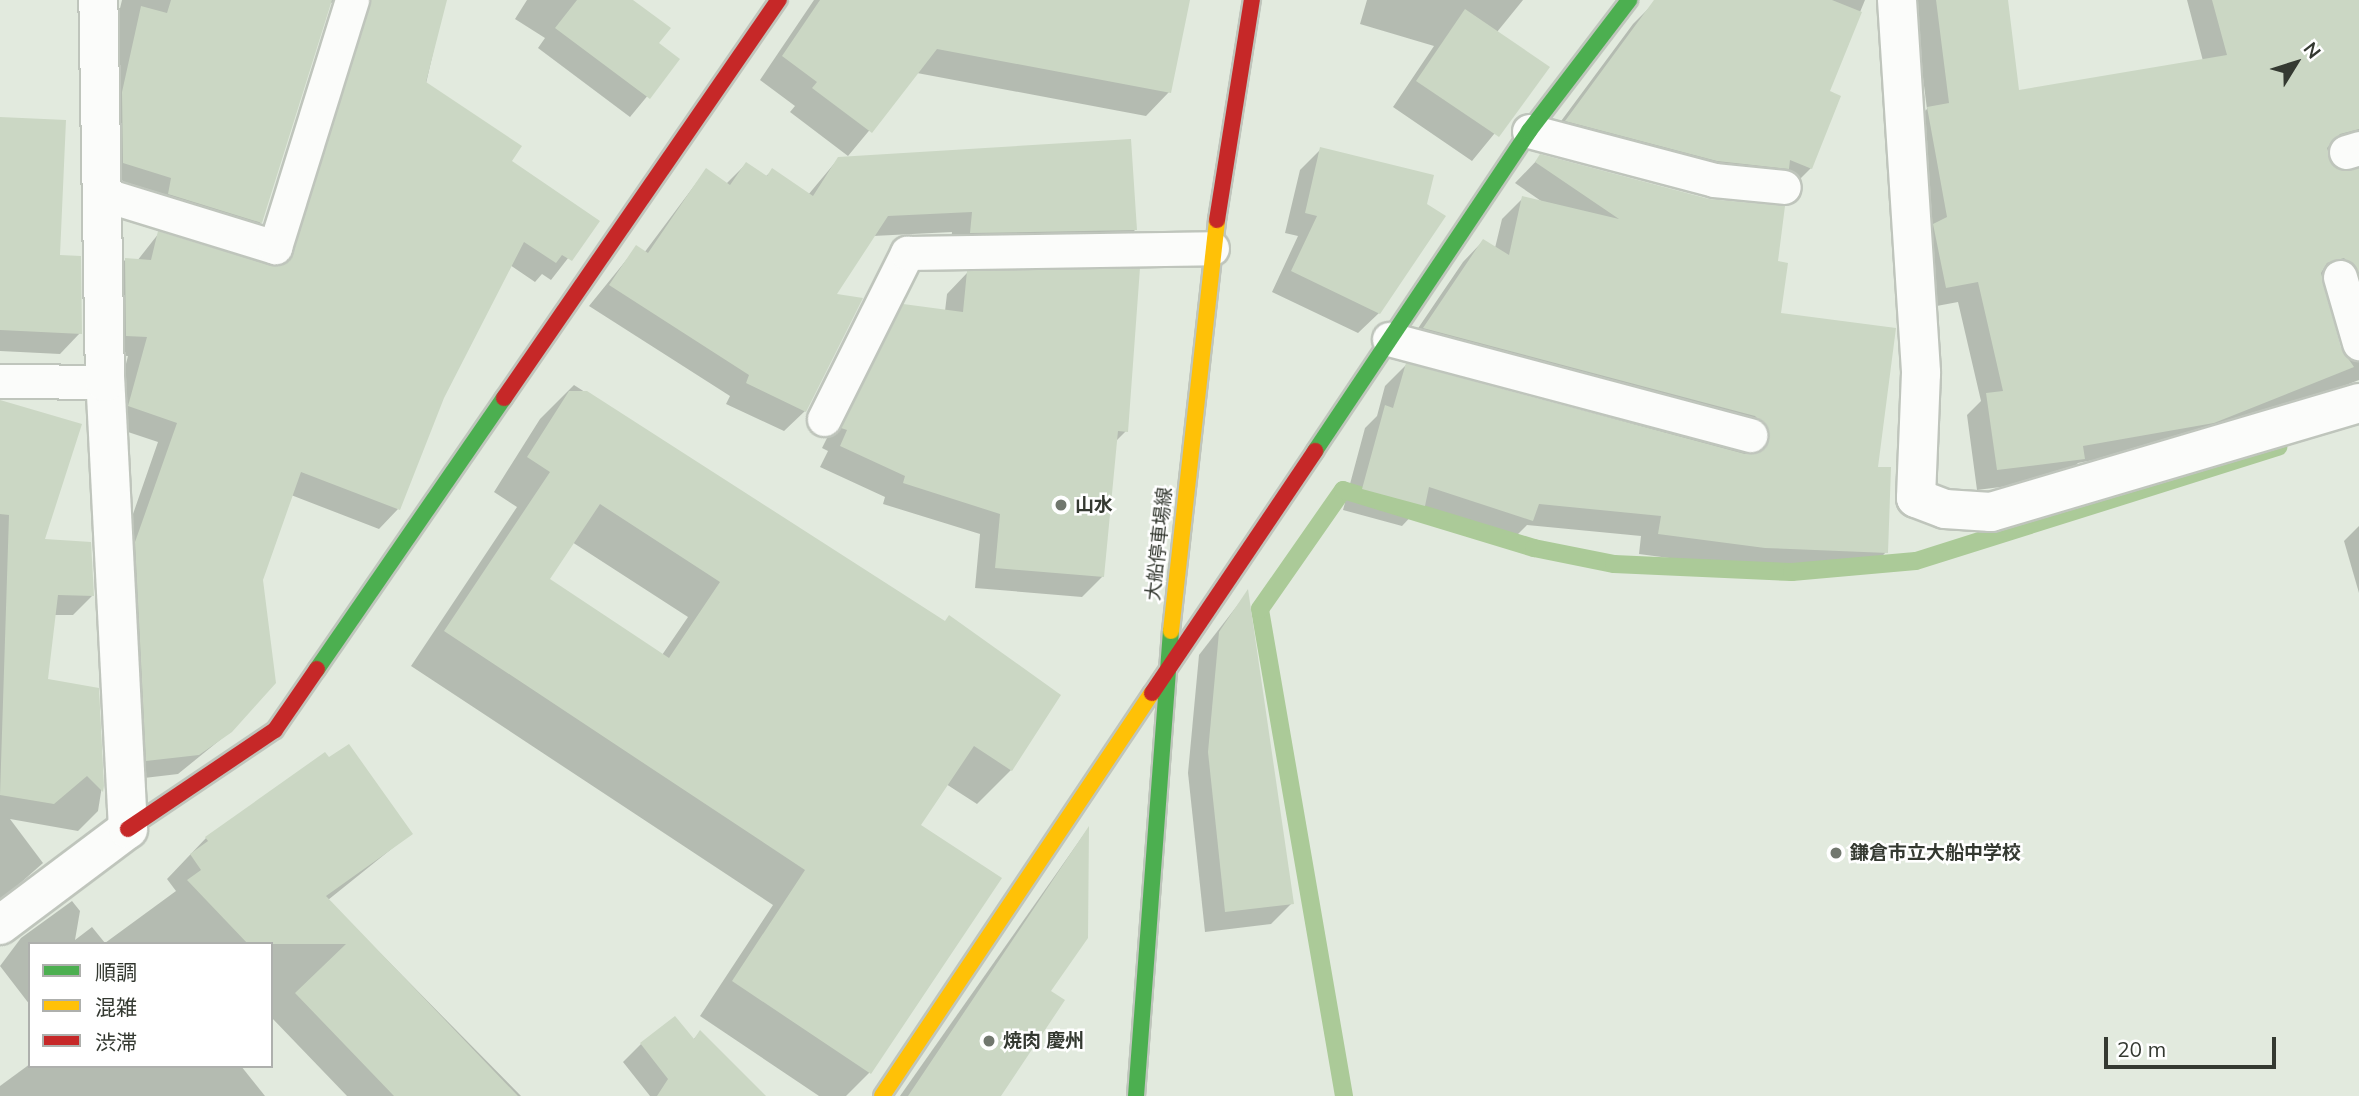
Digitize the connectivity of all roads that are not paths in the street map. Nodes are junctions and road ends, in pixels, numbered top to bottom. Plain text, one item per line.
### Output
1 (98, 0) edge
2 (352, 0) edge
3 (779, 0) edge
4 (1252, 0) edge
5 (1629, 0) edge
6 (1897, 0) edge
7 (1529, 131) junction
8 (1784, 187) dead end
9 (106, 195) junction
10 (1212, 248) junction
11 (2340, 277) dead end
12 (1389, 339) junction
13 (2359, 343) edge
14 (0, 381) edge
15 (105, 382) junction
16 (2359, 403) edge
17 (824, 418) dead end
18 (1750, 435) dead end
19 (1166, 673) junction
20 (128, 829) junction
21 (3, 916) edge
22 (882, 1096) edge
23 (1136, 1096) edge

1 - 9 street
2 - 9 lane
3 - 20 street
4 - 10 street, 大船停車場線
5 - 7 street
6 - 16 street
7 - 8 lane
7 - 12 street
9 - 15 street
10 - 17 lane
10 - 19 street, 大船停車場線
11 - 13 lane
12 - 18 lane
12 - 19 street
14 - 15 lane
15 - 20 street
19 - 22 street
19 - 23 street, 大船停車場線
20 - 21 street

